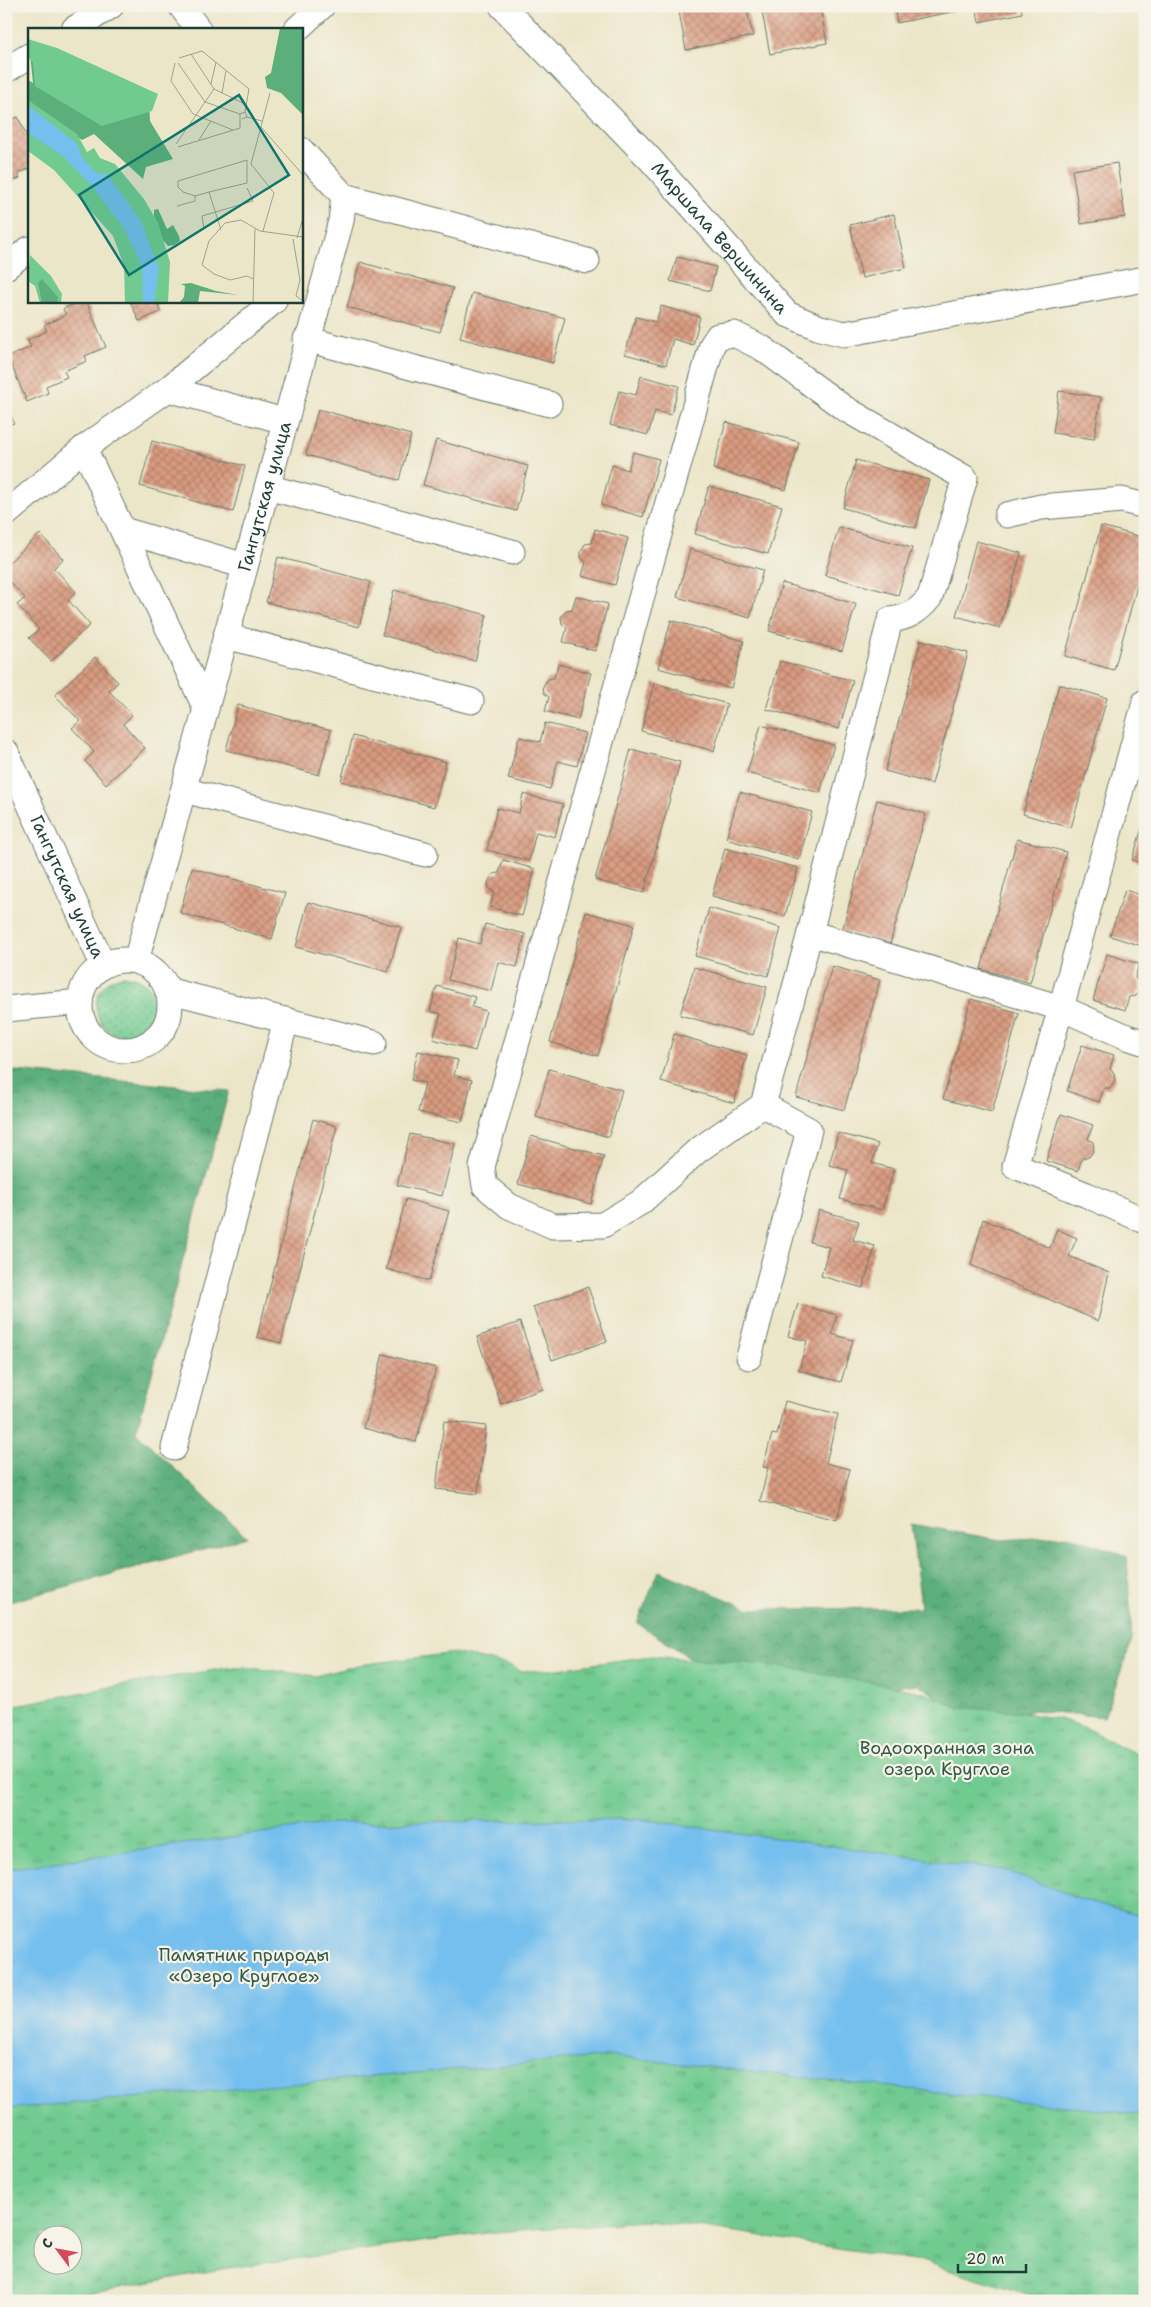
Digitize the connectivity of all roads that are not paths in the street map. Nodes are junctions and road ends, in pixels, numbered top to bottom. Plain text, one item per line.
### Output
1 (111, 6) edge
2 (181, 6) edge
3 (322, 6) edge
4 (502, 6) edge
5 (76, 28) edge
6 (197, 28) edge
7 (298, 28) edge
8 (28, 57) edge
9 (6, 70) edge
10 (302, 151) edge
11 (344, 196) junction
12 (28, 250) edge
13 (588, 261) dead end
14 (6, 266) edge
15 (1145, 279) edge
16 (312, 286) edge
17 (273, 302) edge
18 (306, 339) junction
19 (168, 388) junction
20 (549, 404) dead end
21 (284, 421) junction
22 (84, 448) junction
23 (266, 487) junction
24 (1145, 506) edge
25 (6, 514) edge
26 (1007, 515) dead end
27 (123, 530) junction
28 (512, 552) dead end
29 (245, 566) junction
30 (226, 636) junction
31 (471, 701) dead end
32 (1145, 702) edge
33 (206, 709) junction
34 (6, 752) edge
35 (184, 790) junction
36 (424, 854) dead end
37 (810, 933) junction
38 (136, 961) junction
39 (103, 965) junction
40 (167, 990) junction
41 (80, 1002) junction
42 (6, 1008) edge
43 (1061, 1008) junction
44 (286, 1020) junction
45 (374, 1043) dead end
46 (1145, 1043) edge
47 (763, 1105) junction
48 (1145, 1221) edge
49 (748, 1358) dead end
50 (174, 1448) dead end

1 - 5 street
2 - 6 street
3 - 7 street
4 - 15 street, Маршала Вершинина
8 - 9 street
10 - 11 street
11 - 13 street
11 - 16 street, Гангутская улица
12 - 14 street
16 - 18 street, Гангутская улица
17 - 19 street
18 - 20 street
18 - 21 street, Гангутская улица
19 - 21 street
19 - 22 street
21 - 23 street, Гангутская улица
22 - 25 street
22 - 27 street
23 - 28 street
23 - 29 street, Гангутская улица
24 - 26 street
27 - 29 street
27 - 33 street
29 - 30 street, Гангутская улица
30 - 31 street
30 - 33 street, Гангутская улица
32 - 43 street
33 - 35 street, Гангутская улица
34 - 39 street, Гангутская улица
35 - 36 street
35 - 38 street, Гангутская улица
37 - 43 street
37 - 47 street
37 - 47 street
38 - 39 street, Гангутская улица
38 - 40 street
39 - 41 street, Гангутская улица
40 - 41 street
40 - 44 street
41 - 42 street
43 - 46 street
43 - 48 street
44 - 45 street
44 - 50 street
47 - 49 street

